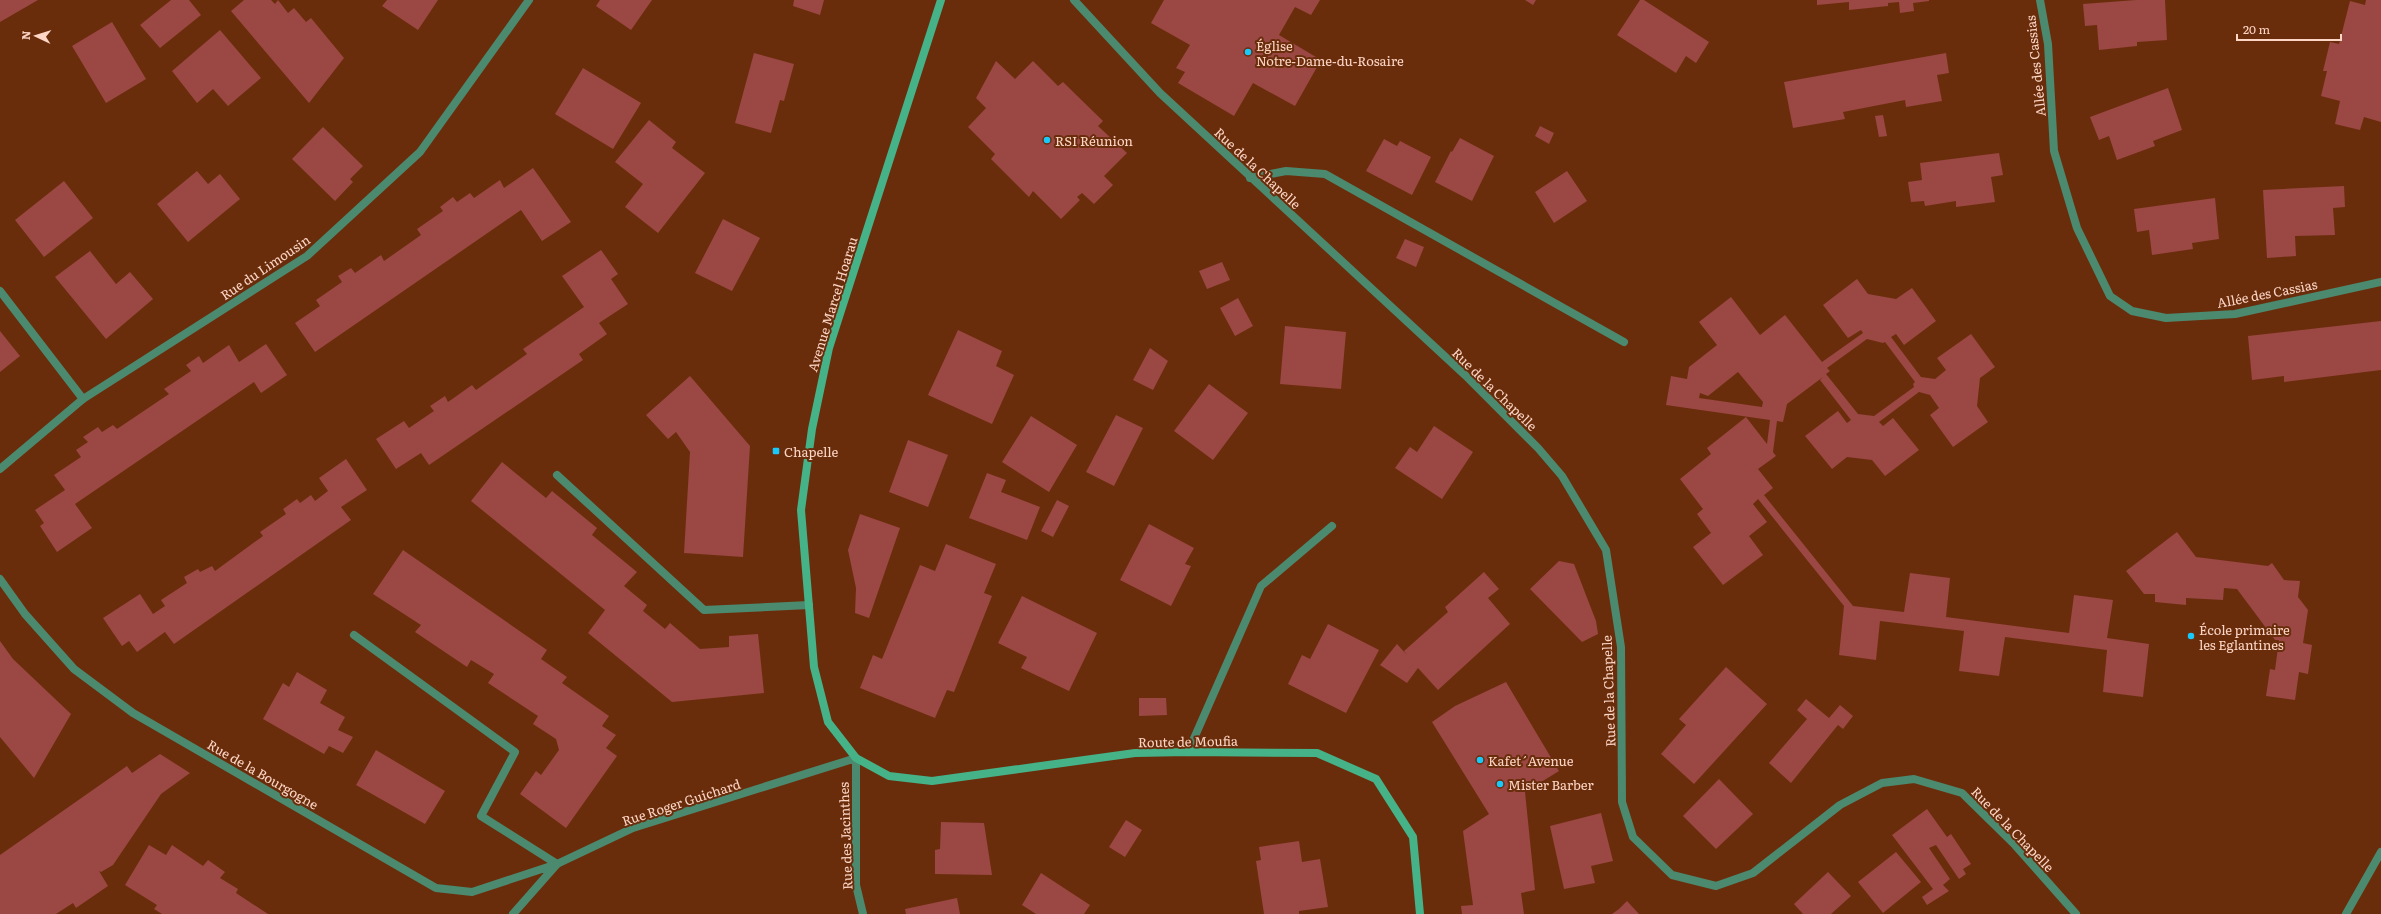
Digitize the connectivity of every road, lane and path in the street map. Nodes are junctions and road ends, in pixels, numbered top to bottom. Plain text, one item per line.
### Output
1 (529, 0) edge
2 (941, 0) edge
3 (1074, 0) edge
4 (2040, 0) edge
5 (1250, 178) junction
6 (2381, 282) edge
7 (0, 291) edge
8 (1624, 342) dead end
9 (84, 399) junction
10 (0, 469) edge
11 (557, 475) dead end
12 (1332, 526) dead end
13 (0, 579) edge
14 (809, 605) junction
15 (354, 635) dead end
16 (1188, 752) junction
17 (856, 758) junction
18 (2381, 852) edge
19 (557, 864) junction
20 (513, 914) edge
21 (863, 914) edge
22 (1420, 914) edge
23 (2076, 914) edge
24 (2346, 914) edge

1 - 9 street, Rue du Limousin
2 - 14 main road, Avenue Marcel Hoarau
3 - 5 street, Rue de la Chapelle
4 - 6 street, Allée des Cassias
5 - 8 street
5 - 23 street, Rue de la Chapelle
7 - 9 street
9 - 10 street, Rue du Limousin
11 - 14 street
12 - 16 street
13 - 19 street, Rue de la Bourgogne
14 - 17 main road, Avenue Marcel Hoarau
15 - 19 street
16 - 17 main road, Route de Moufia
16 - 22 main road, Route de Moufia
17 - 19 street, Rue Roger Guichard
17 - 21 street, Rue des Jacinthes
18 - 24 street
19 - 20 street, Rue Roger Guichard

